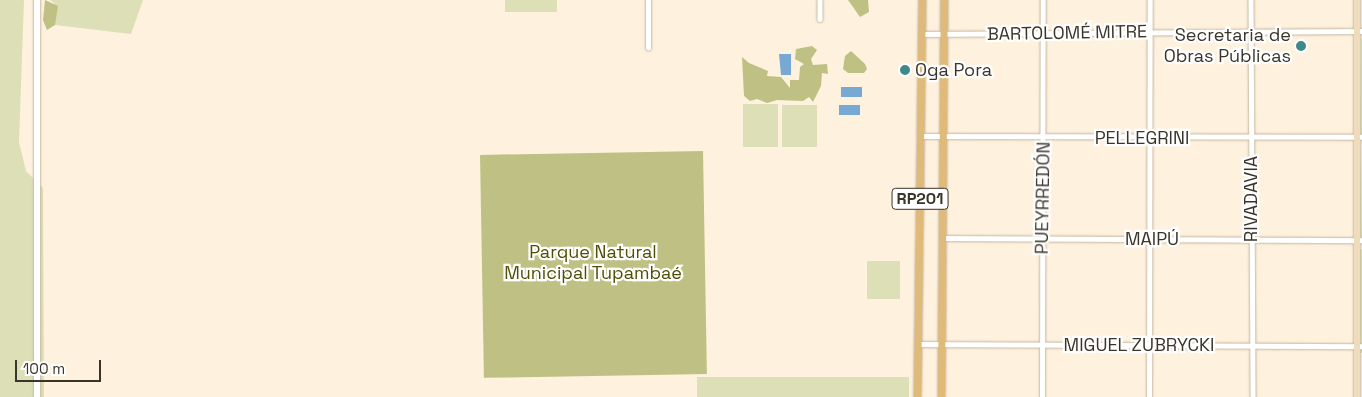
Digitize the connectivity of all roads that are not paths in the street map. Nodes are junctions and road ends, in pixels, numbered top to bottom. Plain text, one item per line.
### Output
1 (37, 0) edge
2 (648, 0) edge
3 (820, 0) edge
4 (922, 0) edge
5 (944, 0) edge
6 (1043, 0) edge
7 (1150, 0) edge
8 (1251, 0) edge
9 (1357, 0) edge
10 (820, 19) dead end
11 (1359, 31) edge
12 (1151, 32) junction
13 (1251, 32) junction
14 (1043, 33) junction
15 (922, 34) junction
16 (944, 34) junction
17 (648, 48) dead end
18 (922, 136) junction
19 (1251, 137) junction
20 (1359, 137) edge
21 (943, 138) junction
22 (1044, 138) junction
23 (1147, 138) junction
24 (942, 238) junction
25 (1042, 238) junction
26 (1149, 239) junction
27 (1251, 239) junction
28 (1359, 240) edge
29 (917, 344) junction
30 (1149, 344) junction
31 (941, 345) junction
32 (1042, 345) junction
33 (1252, 345) junction
34 (1359, 346) edge
35 (37, 397) edge
36 (917, 397) edge
37 (941, 397) edge
38 (1042, 397) edge
39 (1149, 397) edge
40 (1253, 397) edge
41 (1357, 397) edge

1 - 35 street
2 - 17 street
3 - 10 street
4 - 15 main road, RP201
5 - 16 main road, RP201
6 - 14 street, PUEYRREDÓN
7 - 12 street
8 - 13 street, RIVADAVIA
9 - 11 main road
11 - 13 street, BARTOLOMÉ MITRE
11 - 20 main road
12 - 13 street, BARTOLOMÉ MITRE
12 - 14 street, BARTOLOMÉ MITRE
12 - 23 street
13 - 19 street, RIVADAVIA
14 - 16 street, BARTOLOMÉ MITRE
14 - 22 street, PUEYRREDÓN
15 - 16 street, BARTOLOMÉ MITRE
15 - 18 main road, RP201
16 - 21 main road, RP201
18 - 21 street, PELLEGRINI
18 - 29 main road, RP201
19 - 20 street, PELLEGRINI
19 - 23 street, PELLEGRINI
19 - 27 street, RIVADAVIA
20 - 28 main road
21 - 22 street, PELLEGRINI
21 - 24 main road, RP201
22 - 23 street, PELLEGRINI
22 - 25 street, PUEYRREDÓN
23 - 26 street
24 - 25 street, MAIPÚ
24 - 31 main road, RP201
25 - 26 street, MAIPÚ
25 - 32 street, PUEYRREDÓN
26 - 27 street, MAIPÚ
26 - 30 street
27 - 28 street, MAIPÚ
27 - 33 street, RIVADAVIA
28 - 34 main road
29 - 31 street, MIGUEL ZUBRYCKI
29 - 36 main road, RP201
30 - 32 street, MIGUEL ZUBRYCKI
30 - 33 street, MIGUEL ZUBRYCKI
30 - 39 street
31 - 32 street, MIGUEL ZUBRYCKI
31 - 37 main road, RP201
32 - 38 street, PUEYRREDÓN
33 - 34 street, MIGUEL ZUBRYCKI
33 - 40 street, RIVADAVIA
34 - 41 main road

